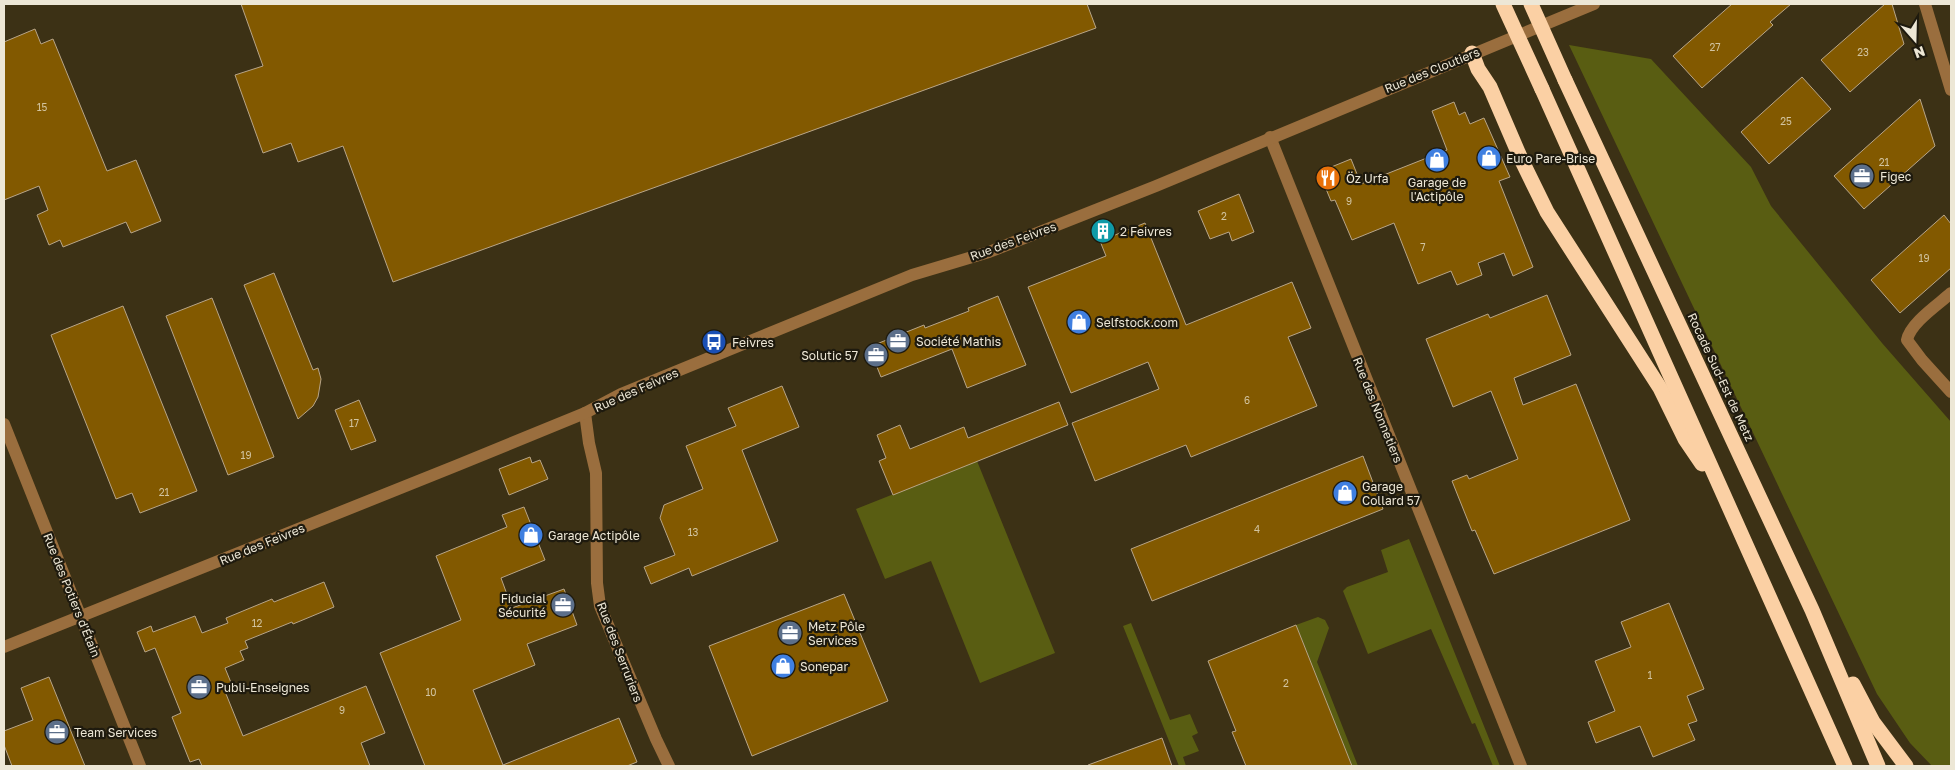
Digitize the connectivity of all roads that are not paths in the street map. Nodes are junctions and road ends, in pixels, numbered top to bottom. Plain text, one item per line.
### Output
1 (1504, 4) edge
2 (1531, 4) edge
3 (1594, 4) edge
4 (1925, 4) edge
5 (1472, 54) junction
6 (1951, 90) edge
7 (1270, 138) junction
8 (1951, 293) edge
9 (1951, 392) edge
10 (585, 413) junction
11 (4, 424) edge
12 (1726, 501) junction
13 (1812, 610) junction
14 (80, 617) junction
15 (4, 647) edge
16 (140, 766) edge
17 (669, 766) edge
18 (1521, 766) edge
19 (1845, 766) edge
20 (1878, 766) edge
21 (1906, 766) edge

1 - 12 highway, bridge
2 - 13 highway, Rocade Sud-Est de Metz, bridge
3 - 5 street, Rue des Cloutiers
4 - 6 street
5 - 7 street, Rue des Cloutiers
5 - 12 highway
7 - 10 street, Rue des Feivres
7 - 18 street, Rue des Nonnetiers
8 - 9 street
10 - 14 street, Rue des Feivres
10 - 17 street, Rue des Serruriers
11 - 14 street, Rue des Potiers d'Étain
12 - 19 highway
13 - 20 highway, Rocade Sud-Est de Metz
13 - 21 highway
14 - 15 street, Rue des Feivres
14 - 16 street, Rue des Potiers d'Étain

